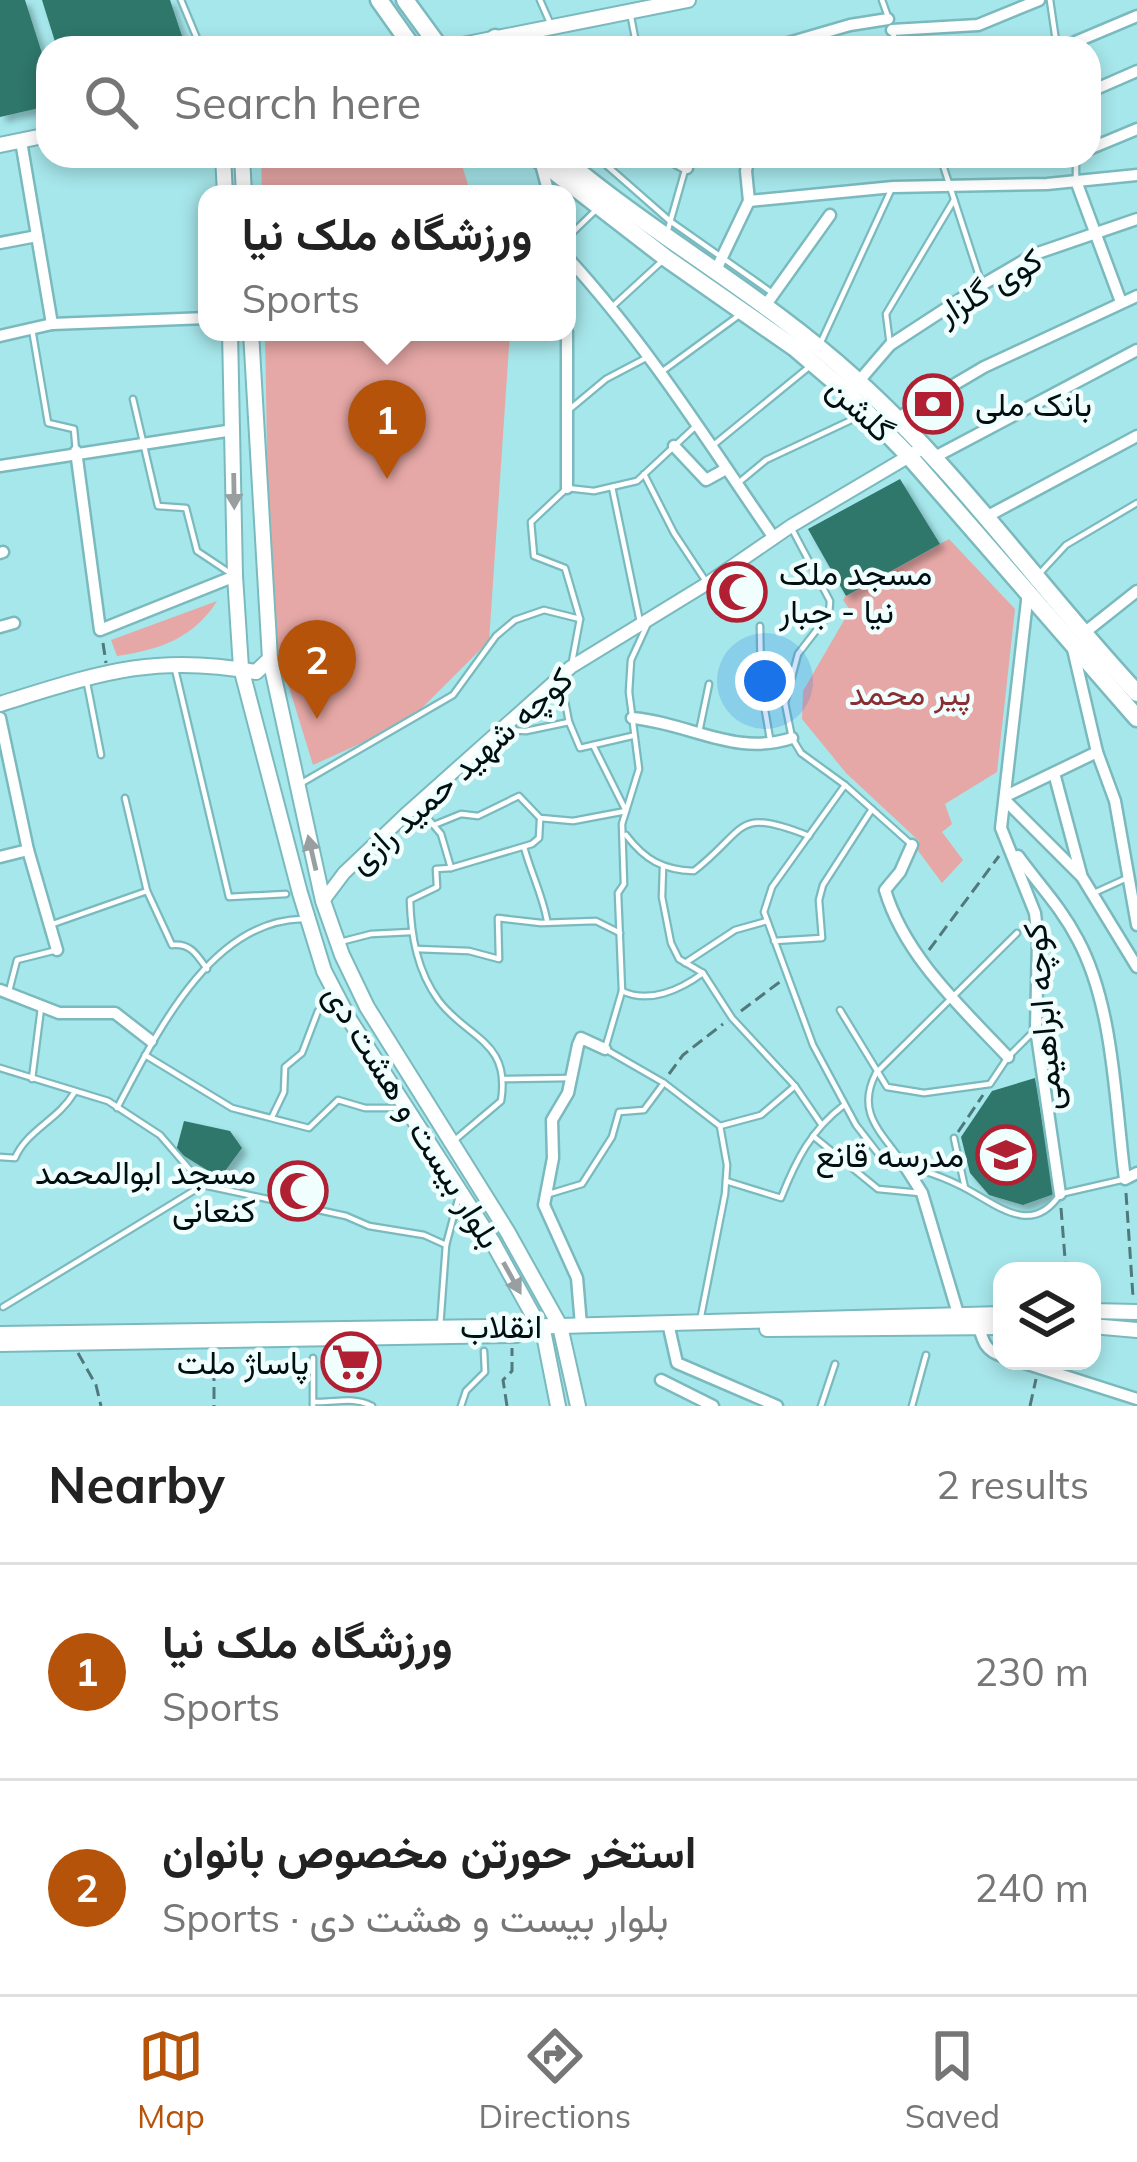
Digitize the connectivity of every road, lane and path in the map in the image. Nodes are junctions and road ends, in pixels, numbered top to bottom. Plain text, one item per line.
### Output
1 (181, 0) edge
2 (379, 0) edge
3 (405, 0) edge
4 (540, 0) edge
5 (688, 0) edge
6 (882, 0) edge
7 (1039, 0) edge
8 (1050, 0) edge
9 (630, 12) junction
10 (1137, 16) edge
11 (890, 24) junction
12 (551, 25) junction
13 (196, 36) edge
14 (404, 36) edge
15 (434, 36) edge
16 (517, 36) edge
17 (635, 36) edge
18 (812, 36) edge
19 (893, 36) edge
20 (1057, 36) edge
21 (1088, 36) edge
22 (1137, 71) edge
23 (1101, 87) edge
24 (1137, 129) edge
25 (36, 138) edge
26 (21, 141) junction
27 (1101, 143) edge
28 (0, 145) edge
29 (578, 168) edge
30 (608, 168) edge
31 (686, 168) edge
32 (747, 168) edge
33 (944, 168) edge
34 (1076, 168) edge
35 (1137, 175) edge
36 (1076, 182) junction
37 (949, 186) junction
38 (893, 187) junction
39 (576, 190) edge
40 (749, 200) junction
41 (954, 200) junction
42 (598, 208) junction
43 (830, 215) dead end
44 (1137, 219) edge
45 (576, 229) edge
46 (668, 230) junction
47 (1093, 234) junction
48 (37, 236) junction
49 (0, 243) edge
50 (666, 259) junction
51 (718, 264) junction
52 (576, 267) edge
53 (982, 284) junction
54 (1137, 296) edge
55 (769, 300) junction
56 (1121, 302) junction
57 (612, 307) junction
58 (744, 312) junction
59 (198, 318) edge
60 (52, 325) junction
61 (32, 328) junction
62 (0, 336) edge
63 (230, 341) edge
64 (251, 341) edge
65 (567, 341) edge
66 (890, 345) junction
67 (1137, 350) edge
68 (816, 355) junction
69 (650, 357) junction
70 (660, 373) junction
71 (859, 381) junction
72 (133, 400) dead end
73 (568, 411) junction
74 (867, 413) junction
75 (896, 419) junction
76 (697, 425) junction
77 (256, 426) junction
78 (233, 430) junction
79 (1137, 436) edge
80 (143, 442) junction
81 (674, 446) junction
82 (711, 447) junction
83 (76, 451) junction
84 (921, 454) junction
85 (0, 466) edge
86 (726, 469) junction
87 (644, 474) junction
88 (737, 484) junction
89 (612, 487) junction
90 (567, 488) junction
91 (1137, 503) edge
92 (986, 517) junction
93 (790, 526) junction
94 (774, 538) junction
95 (235, 576) junction
96 (707, 583) junction
97 (1033, 585) junction
98 (1137, 591) edge
99 (266, 618) junction
100 (580, 619) junction
101 (645, 621) junction
102 (14, 623) dead end
103 (238, 624) junction
104 (760, 626) dead end
105 (0, 627) edge
106 (100, 630) junction
107 (1079, 639) junction
108 (270, 659) junction
109 (174, 664) junction
110 (241, 668) junction
111 (108, 671) junction
112 (566, 671) junction
113 (86, 678) junction
114 (709, 684) dead end
115 (1135, 687) edge
116 (0, 704) edge
117 (0, 718) edge
118 (632, 718) junction
119 (1137, 718) edge
120 (568, 722) junction
121 (504, 730) junction
122 (699, 732) junction
123 (286, 733) junction
124 (632, 736) junction
125 (792, 738) junction
126 (262, 739) junction
127 (593, 745) junction
128 (771, 745) junction
129 (1097, 752) junction
130 (101, 755) dead end
131 (1054, 773) junction
132 (297, 785) junction
133 (845, 785) junction
134 (125, 798) dead end
135 (1007, 799) junction
136 (416, 805) junction
137 (872, 809) junction
138 (626, 811) junction
139 (540, 818) junction
140 (434, 825) junction
141 (622, 827) junction
142 (808, 836) junction
143 (1009, 843) junction
144 (911, 845) joint
145 (524, 847) junction
146 (28, 850) junction
147 (0, 857) edge
148 (452, 868) junction
149 (663, 868) junction
150 (1082, 877) junction
151 (1132, 877) edge
152 (146, 891) junction
153 (286, 894) dead end
154 (1093, 894) junction
155 (323, 902) junction
156 (308, 919) junction
157 (767, 921) junction
158 (548, 923) junction
159 (1137, 925) edge
160 (50, 926) junction
161 (411, 932) junction
162 (620, 933) junction
163 (1017, 933) dead end
164 (774, 941) junction
165 (337, 942) junction
166 (57, 950) joint
167 (416, 950) junction
168 (921, 961) junction
169 (685, 963) junction
170 (1137, 967) edge
171 (207, 969) junction
172 (703, 974) junction
173 (787, 976) junction
174 (4, 990) edge
175 (622, 991) junction
176 (953, 999) junction
177 (41, 1005) junction
178 (840, 1010) dead end
179 (318, 1011) dead end
180 (732, 1018) junction
181 (1036, 1029) junction
182 (152, 1041) junction
183 (604, 1049) junction
184 (146, 1055) junction
185 (1008, 1057) junction
186 (0, 1068) edge
187 (876, 1073) junction
188 (571, 1078) junction
189 (32, 1079) junction
190 (505, 1079) junction
191 (664, 1083) junction
192 (990, 1084) junction
193 (795, 1086) junction
194 (74, 1093) junction
195 (423, 1097) junction
196 (844, 1105) junction
197 (117, 1108) junction
198 (405, 1108) junction
199 (271, 1120) junction
200 (821, 1124) junction
201 (721, 1126) junction
202 (812, 1136) junction
203 (954, 1138) joint
204 (451, 1142) junction
205 (0, 1157) edge
206 (905, 1166) junction
207 (1131, 1176) edge
208 (725, 1181) junction
209 (202, 1185) junction
210 (965, 1188) junction
211 (460, 1192) junction
212 (922, 1193) junction
213 (545, 1195) junction
214 (1060, 1195) junction
215 (446, 1245) junction
216 (1065, 1262) edge
217 (2, 1307) edge
218 (1101, 1311) edge
219 (1136, 1311) edge
220 (993, 1315) edge
221 (959, 1320) junction
222 (700, 1322) junction
223 (581, 1325) junction
224 (440, 1327) junction
225 (668, 1327) junction
226 (979, 1327) junction
227 (993, 1327) edge
228 (1101, 1328) edge
229 (541, 1330) junction
230 (562, 1330) junction
231 (1137, 1330) edge
232 (0, 1334) edge
233 (0, 1344) edge
234 (512, 1346) dead end
235 (214, 1349) dead end
236 (484, 1351) dead end
237 (77, 1353) dead end
238 (993, 1353) edge
239 (926, 1355) dead end
240 (313, 1358) dead end
241 (835, 1364) dead end
242 (1038, 1370) edge
243 (1044, 1370) edge
244 (661, 1380) dead end
245 (1137, 1400) edge
246 (314, 1404) edge
247 (101, 1406) edge
248 (214, 1406) edge
249 (372, 1406) edge
250 (461, 1406) edge
251 (508, 1406) edge
252 (558, 1406) edge
253 (578, 1406) edge
254 (713, 1406) edge
255 (777, 1406) edge
256 (821, 1406) edge
257 (912, 1406) edge
258 (1030, 1406) edge

1 - 13 lane
2 - 14 main road
3 - 15 main road
4 - 12 lane
5 - 9 main road
6 - 11 lane
7 - 11 street
8 - 20 lane
9 - 12 main road
9 - 17 lane
10 - 21 street
11 - 18 street
11 - 19 lane
12 - 16 main road
22 - 23 street
24 - 27 street
25 - 26 main road
26 - 28 main road
26 - 48 street
29 - 46 main road, گلشن
30 - 46 lane
31 - 46 lane
32 - 40 street
33 - 37 lane
34 - 36 lane
35 - 36 street
36 - 37 street
36 - 47 street
37 - 38 street
37 - 41 lane
38 - 40 street
38 - 68 lane
39 - 42 main road, گلشن
40 - 51 street
41 - 53 lane
41 - 66 lane
42 - 45 lane
42 - 50 main road, گلشن
43 - 55 street
44 - 47 street, کوی گلزار
46 - 51 main road, گلشن
47 - 53 street, کوی گلزار
47 - 56 street
48 - 49 street
48 - 60 street
50 - 57 lane
50 - 58 main road, گلشن
51 - 55 main road, گلشن
52 - 57 street
53 - 66 street, کوی گلزار
54 - 56 street
55 - 68 main road, گلشن
56 - 75 street
57 - 69 street
58 - 68 main road, گلشن
58 - 70 lane
59 - 60 street
60 - 61 street
61 - 62 street
61 - 83 lane
63 - 78 main road, بلوار بیست و هشت دی
64 - 77 main road, بلوار بیست و هشت دی
65 - 73 street
66 - 71 street, کوی گلزار
67 - 84 street
68 - 71 main road, گلشن
68 - 74 main road, گلشن
68 - 82 lane
69 - 70 street
69 - 73 lane
70 - 76 street
71 - 75 main road, گلشن
72 - 80 lane
73 - 90 street
74 - 84 main road, گلشن
74 - 88 lane
75 - 84 main road, گلشن
76 - 81 lane
76 - 82 street
77 - 78 main road
77 - 99 main road, بلوار بیست و هشت دی
78 - 80 street
78 -> 95 main road, بلوار بیست و هشت دی
79 - 92 street
80 - 83 street
80 - 95 lane
81 - 86 street
81 - 87 lane
82 - 86 street
83 - 85 street
83 - 106 street
84 - 92 main road, گلشن
84 - 93 street, کوچه شهید حمید رازی
84 - 97 main road, گلشن
86 - 88 street
87 - 89 lane
87 - 96 lane
88 - 94 street
89 - 90 lane
89 - 101 lane
90 - 100 lane
91 - 97 lane
92 - 97 main road, گلشن
93 - 94 street, کوچه شهید حمید رازی
93 - 125 lane
94 - 96 street, کوچه شهید حمید رازی
95 - 103 main road, بلوار بیست و هشت دی
95 - 106 street
96 - 101 street, کوچه شهید حمید رازی
97 - 107 main road, گلشن
97 - 135 street, کوچه ابراهیمی
98 - 107 street
99 - 103 main road
99 - 108 main road, بلوار بیست و هشت دی
100 - 112 lane
100 - 132 lane
101 - 112 street, کوچه شهید حمید رازی
101 - 118 lane
102 - 105 street
103 - 110 main road, بلوار بیست و هشت دی
104 - 128 lane
106 - 111 path
107 - 115 main road, گلشن
107 - 119 main road, گلشن
107 - 129 street
108 - 110 main road
108 - 123 main road, بلوار بیست و هشت دی
109 - 110 main road
109 - 111 main road
109 - 153 lane
110 - 126 main road, بلوار بیست و هشت دی
111 - 113 main road
112 - 120 lane
112 - 121 street, کوچه شهید حمید رازی
113 - 116 main road
113 - 130 lane
114 - 122 lane
117 - 146 street
118 - 122 street
118 - 124 lane
120 - 121 lane
120 - 127 lane
121 - 136 street, کوچه شهید حمید رازی
122 - 128 street
123 - 126 main road
123 - 132 main road, بلوار بیست و هشت دی
124 - 127 lane
124 - 138 lane
125 - 128 street
125 - 133 lane
126 - 156 main road, بلوار بیست و هشت دی
127 - 138 lane
129 - 131 street
129 - 151 street
131 - 135 street
131 - 150 street
155 -> 132 main road, بلوار بیست و هشت دی
133 - 137 lane
133 - 142 lane
134 - 152 lane
135 - 143 street, کوچه ابراهیمی
135 - 150 street
136 - 140 lane
136 - 155 street, کوچه شهید حمید رازی
137 - 144 lane
137 - 164 lane
138 - 139 lane
138 - 141 lane
139 - 140 lane
139 - 145 lane
140 - 148 lane
141 - 149 lane
141 - 162 lane
142 - 149 lane
142 - 157 lane
143 - 168 path
143 - 181 street, کوچه ابراهیمی
143 - 207 street
144 - 168 street
145 - 148 lane
145 - 158 lane
146 - 147 street
146 - 160 street
148 - 161 lane
149 - 169 lane
150 - 154 street
151 - 154 lane
151 - 159 street
152 - 160 lane
152 - 171 lane
154 - 170 street
155 - 165 main road, بلوار بیست و هشت دی
156 - 171 lane
156 - 198 main road, بلوار بیست و هشت دی
157 - 164 lane
157 - 169 lane
158 - 162 lane
158 - 167 lane
160 - 166 street
161 - 165 lane
161 - 167 lane
162 - 175 lane
163 - 176 lane
164 - 173 lane
165 - 195 main road, بلوار بیست و هشت دی
166 - 174 lane
167 - 190 lane
168 - 176 street
169 - 172 lane
171 - 182 lane
172 - 175 lane
172 - 180 lane
173 - 180 path
173 - 196 lane
174 - 177 street
175 - 183 lane
176 - 185 street
176 - 187 lane
177 - 182 street
177 - 189 lane
178 - 187 lane
179 - 199 lane
180 - 191 path
180 - 193 lane
181 - 185 lane
181 - 214 street, کوچه ابراهیمی
182 - 184 lane
183 - 188 street
183 - 191 lane
184 - 197 lane
184 - 199 lane
185 - 192 lane
186 - 189 lane
187 - 192 lane
187 - 206 lane
188 - 190 lane
188 - 213 street
189 - 194 lane
190 - 204 lane
191 - 201 lane
191 - 213 lane
192 - 203 path
193 - 200 lane
193 - 201 lane
194 - 197 lane
194 - 205 lane
195 - 198 main road
195 - 204 main road, بلوار بیست و هشت دی
196 - 200 lane
196 - 206 lane
197 - 209 lane
198 - 199 lane
198 - 211 main road, بلوار بیست و هشت دی
200 - 202 lane
201 - 208 lane
202 - 208 lane
202 - 212 lane
203 - 210 lane
204 - 230 main road, بلوار بیست و هشت دی
206 - 210 lane
206 - 212 street
207 - 214 lane
207 - 219 path
208 - 222 lane
209 - 215 lane
209 - 217 lane
210 - 214 lane
211 - 215 lane
211 -> 229 main road, بلوار بیست و هشت دی
212 - 221 street
213 - 223 street
214 - 216 path
215 - 224 lane
218 - 219 main road
220 - 221 main road, انقلاب
221 - 222 main road, انقلاب
221 - 225 main road, انقلاب
221 - 226 main road, انقلاب
222 - 225 main road, انقلاب
223 - 225 main road, انقلاب
223 - 230 main road, انقلاب
224 - 229 main road, انقلاب
224 - 232 main road, انقلاب
225 - 230 main road, انقلاب
225 - 255 street
226 - 227 main road, انقلاب
226 - 238 street
228 - 231 main road
229 - 230 main road, انقلاب
229 - 233 main road, انقلاب
229 - 252 main road, بلوار بیست و هشت دی
230 - 253 main road, بلوار بیست و هشت دی
234 - 251 path
235 - 248 path
236 - 250 lane
237 - 247 path
239 - 257 lane
240 - 246 lane
241 - 256 lane
242 - 258 path
243 - 245 street
244 - 254 street
246 - 249 lane

